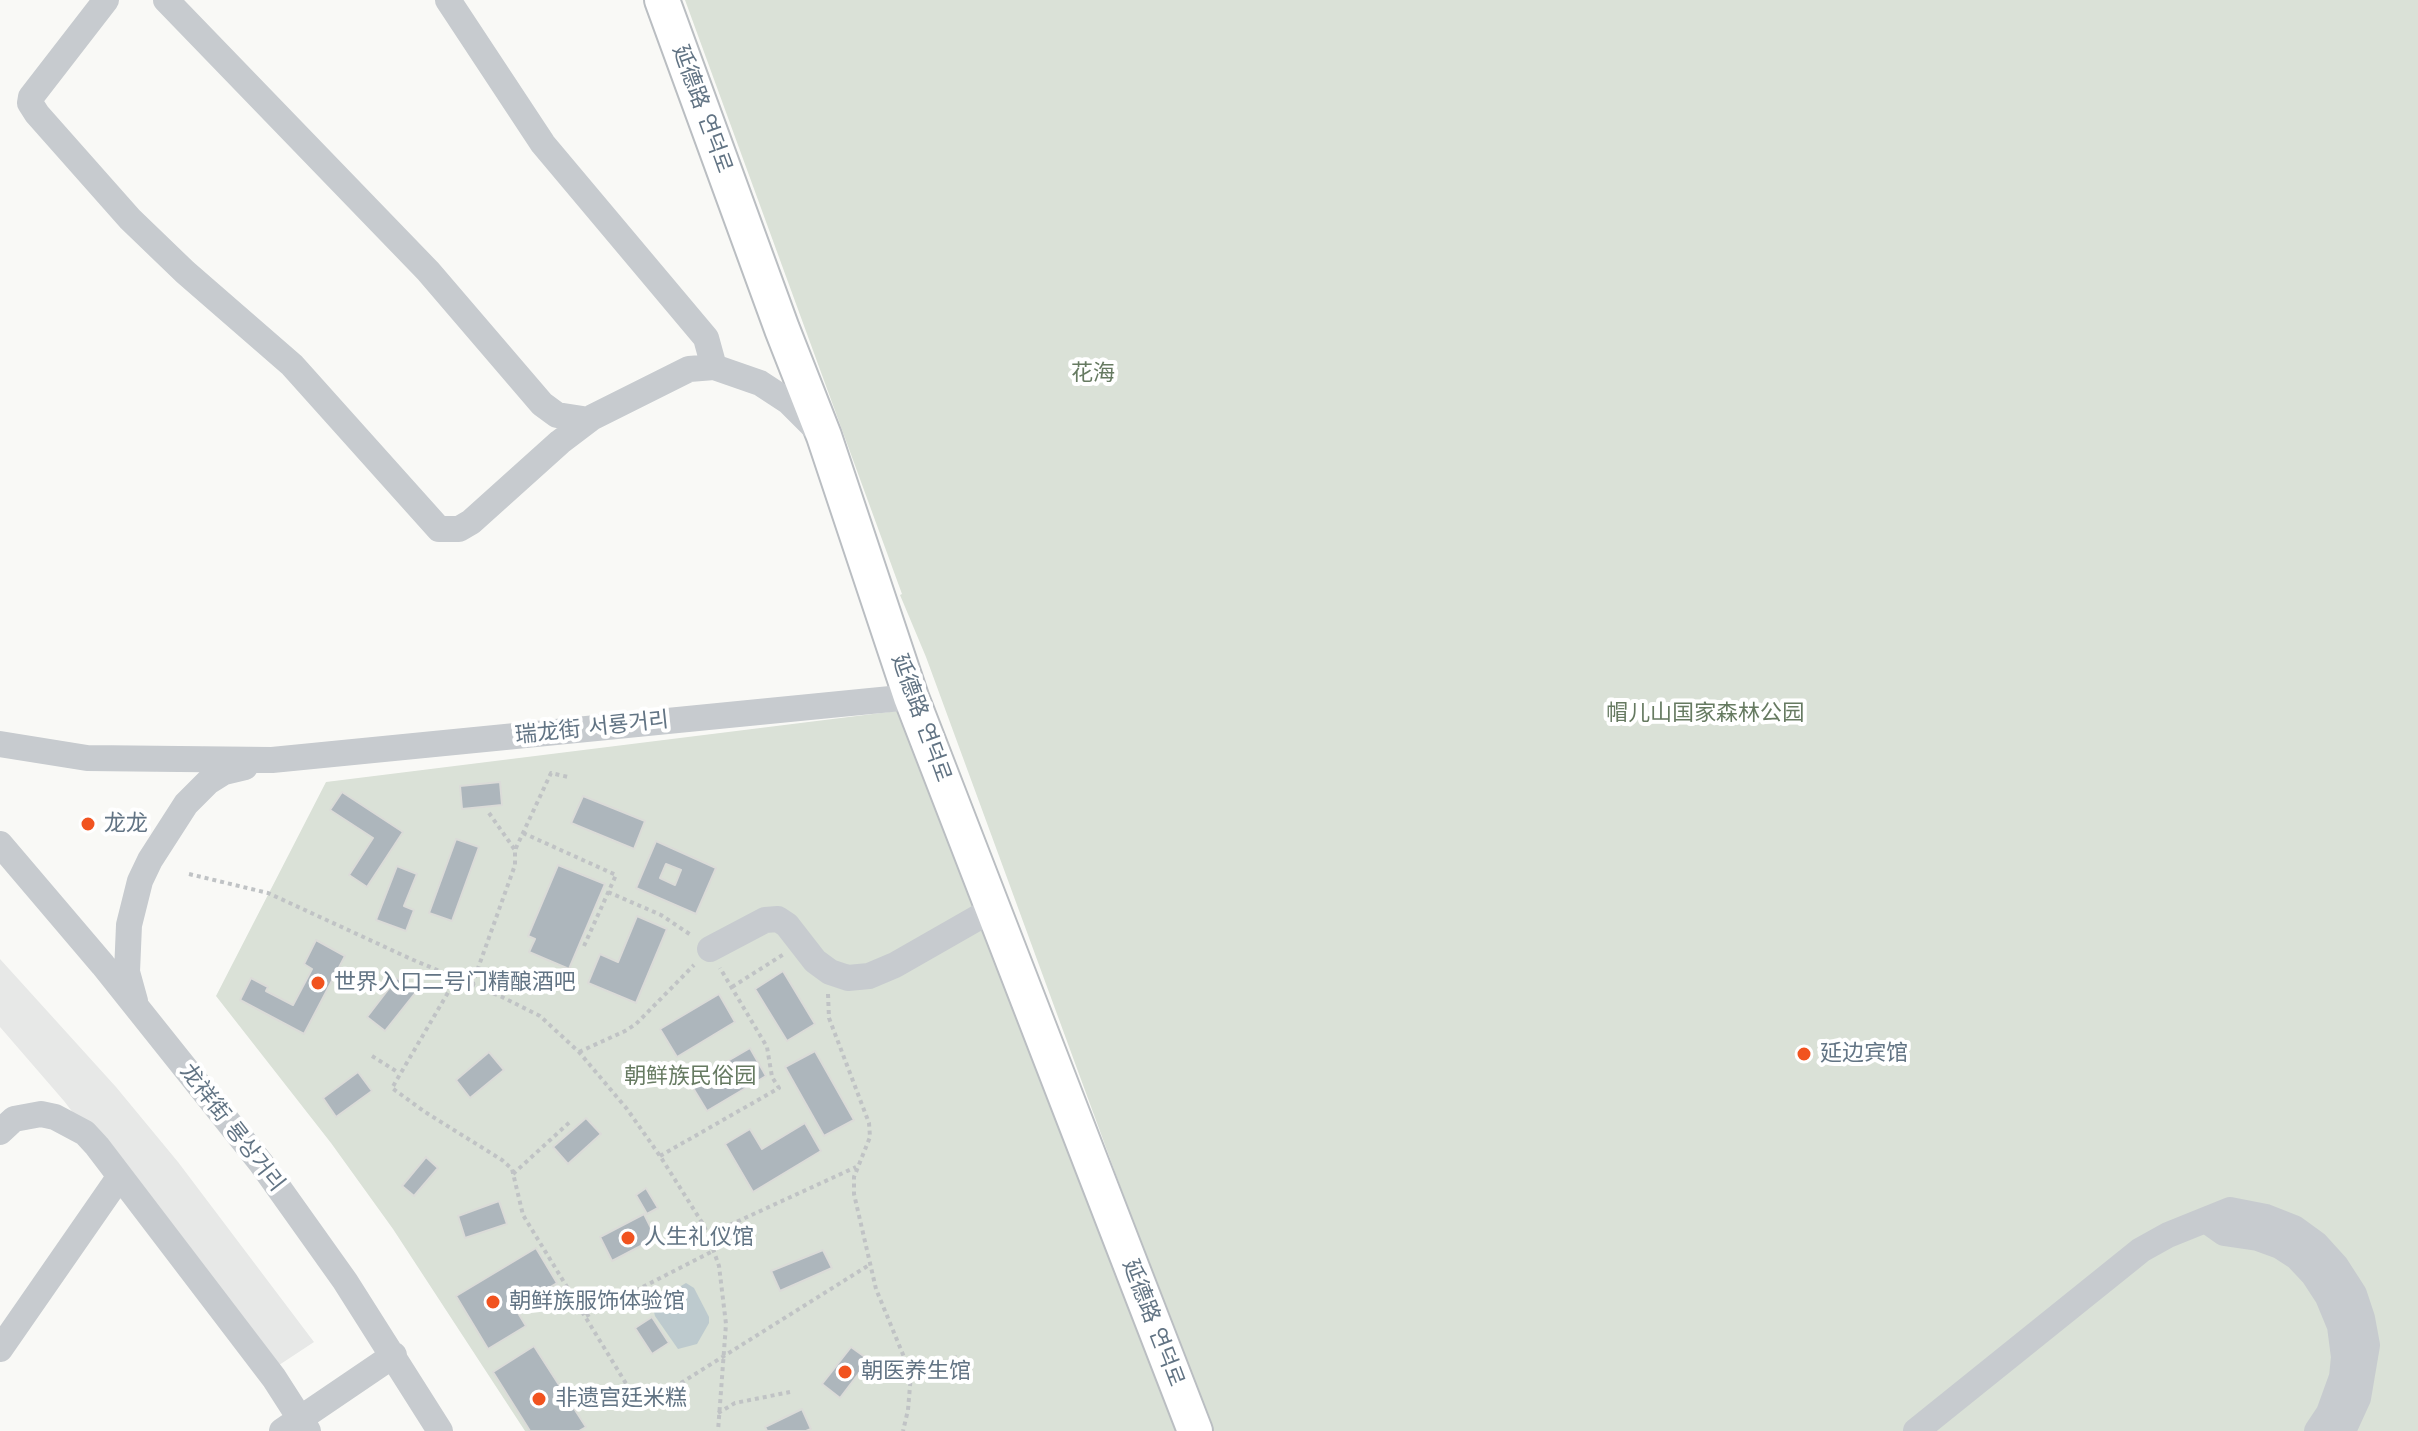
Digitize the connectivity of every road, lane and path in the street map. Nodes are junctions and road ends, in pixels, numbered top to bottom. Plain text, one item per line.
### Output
1 (106, 0) edge
2 (166, 0) edge
3 (448, 0) edge
4 (662, 0) edge
5 (714, 367) junction
6 (589, 420) junction
7 (824, 436) junction
8 (911, 697) junction
9 (5, 748) edge
10 (272, 760) junction
11 (568, 777) dead end
12 (489, 813) dead end
13 (523, 833) junction
14 (0, 844) edge
15 (515, 850) junction
16 (189, 874) dead end
17 (608, 892) junction
18 (993, 909) junction
19 (800, 944) junction
20 (584, 946) dead end
21 (710, 949) junction
22 (830, 972) junction
23 (456, 979) junction
24 (472, 985) junction
25 (732, 987) junction
26 (139, 1011) junction
27 (579, 1052) junction
28 (372, 1056) dead end
29 (399, 1073) junction
30 (572, 1120) dead end
31 (0, 1132) edge
32 (660, 1156) junction
33 (858, 1166) junction
34 (513, 1174) junction
35 (120, 1176) junction
36 (2207, 1221) junction
37 (708, 1235) junction
38 (713, 1251) junction
39 (869, 1265) junction
40 (586, 1316) junction
41 (0, 1349) edge
42 (394, 1355) junction
43 (725, 1357) junction
44 (957, 1357) dead end
45 (911, 1374) junction
46 (790, 1392) dead end
47 (718, 1413) junction
48 (296, 1427) edge
49 (440, 1431) edge
50 (718, 1431) edge
51 (903, 1431) edge
52 (1195, 1431) edge
53 (1916, 1431) edge
54 (2317, 1431) edge
55 (2343, 1431) edge

1 - 6 street
2 - 6 street
3 - 5 street
4 - 7 main road, 延德路 연덕로
5 - 6 street
5 - 7 street
7 - 8 main road, 延德路 연덕로
8 - 10 street, 瑞龙街 서룡거리
8 - 18 main road, 延德路 연덕로
9 - 10 street, 瑞龙街 서룡거리
10 - 26 street, 瑞龙街 서룡거리
11 - 13 path
12 - 15 path
13 - 15 path
13 - 17 path
14 - 26 street, 龙祥街 룡상거리
15 - 24 path
16 - 23 path
17 - 20 path
17 - 21 path
18 - 22 street
18 - 52 main road, 延德路 연덕로
19 - 21 street
19 - 22 street
19 - 25 path
21 - 25 path
21 - 27 path
22 - 33 path
23 - 24 path
23 - 29 path
24 - 27 path
25 - 32 path
26 - 42 street, 龙祥街 룡상거리
27 - 32 path
28 - 29 path
29 - 34 path
30 - 34 path
31 - 35 street
32 - 37 path
33 - 37 path
33 - 39 path
34 - 40 path
35 - 41 street
35 - 48 street
36 - 53 street
36 - 54 street
36 - 55 street
37 - 38 path
38 - 40 path
38 - 43 path
39 - 43 path
39 - 45 path
40 - 43 path
42 - 48 street
42 - 49 street, 龙祥街 룡상거리
43 - 47 path
44 - 45 path
45 - 51 path
46 - 47 path
47 - 50 path

